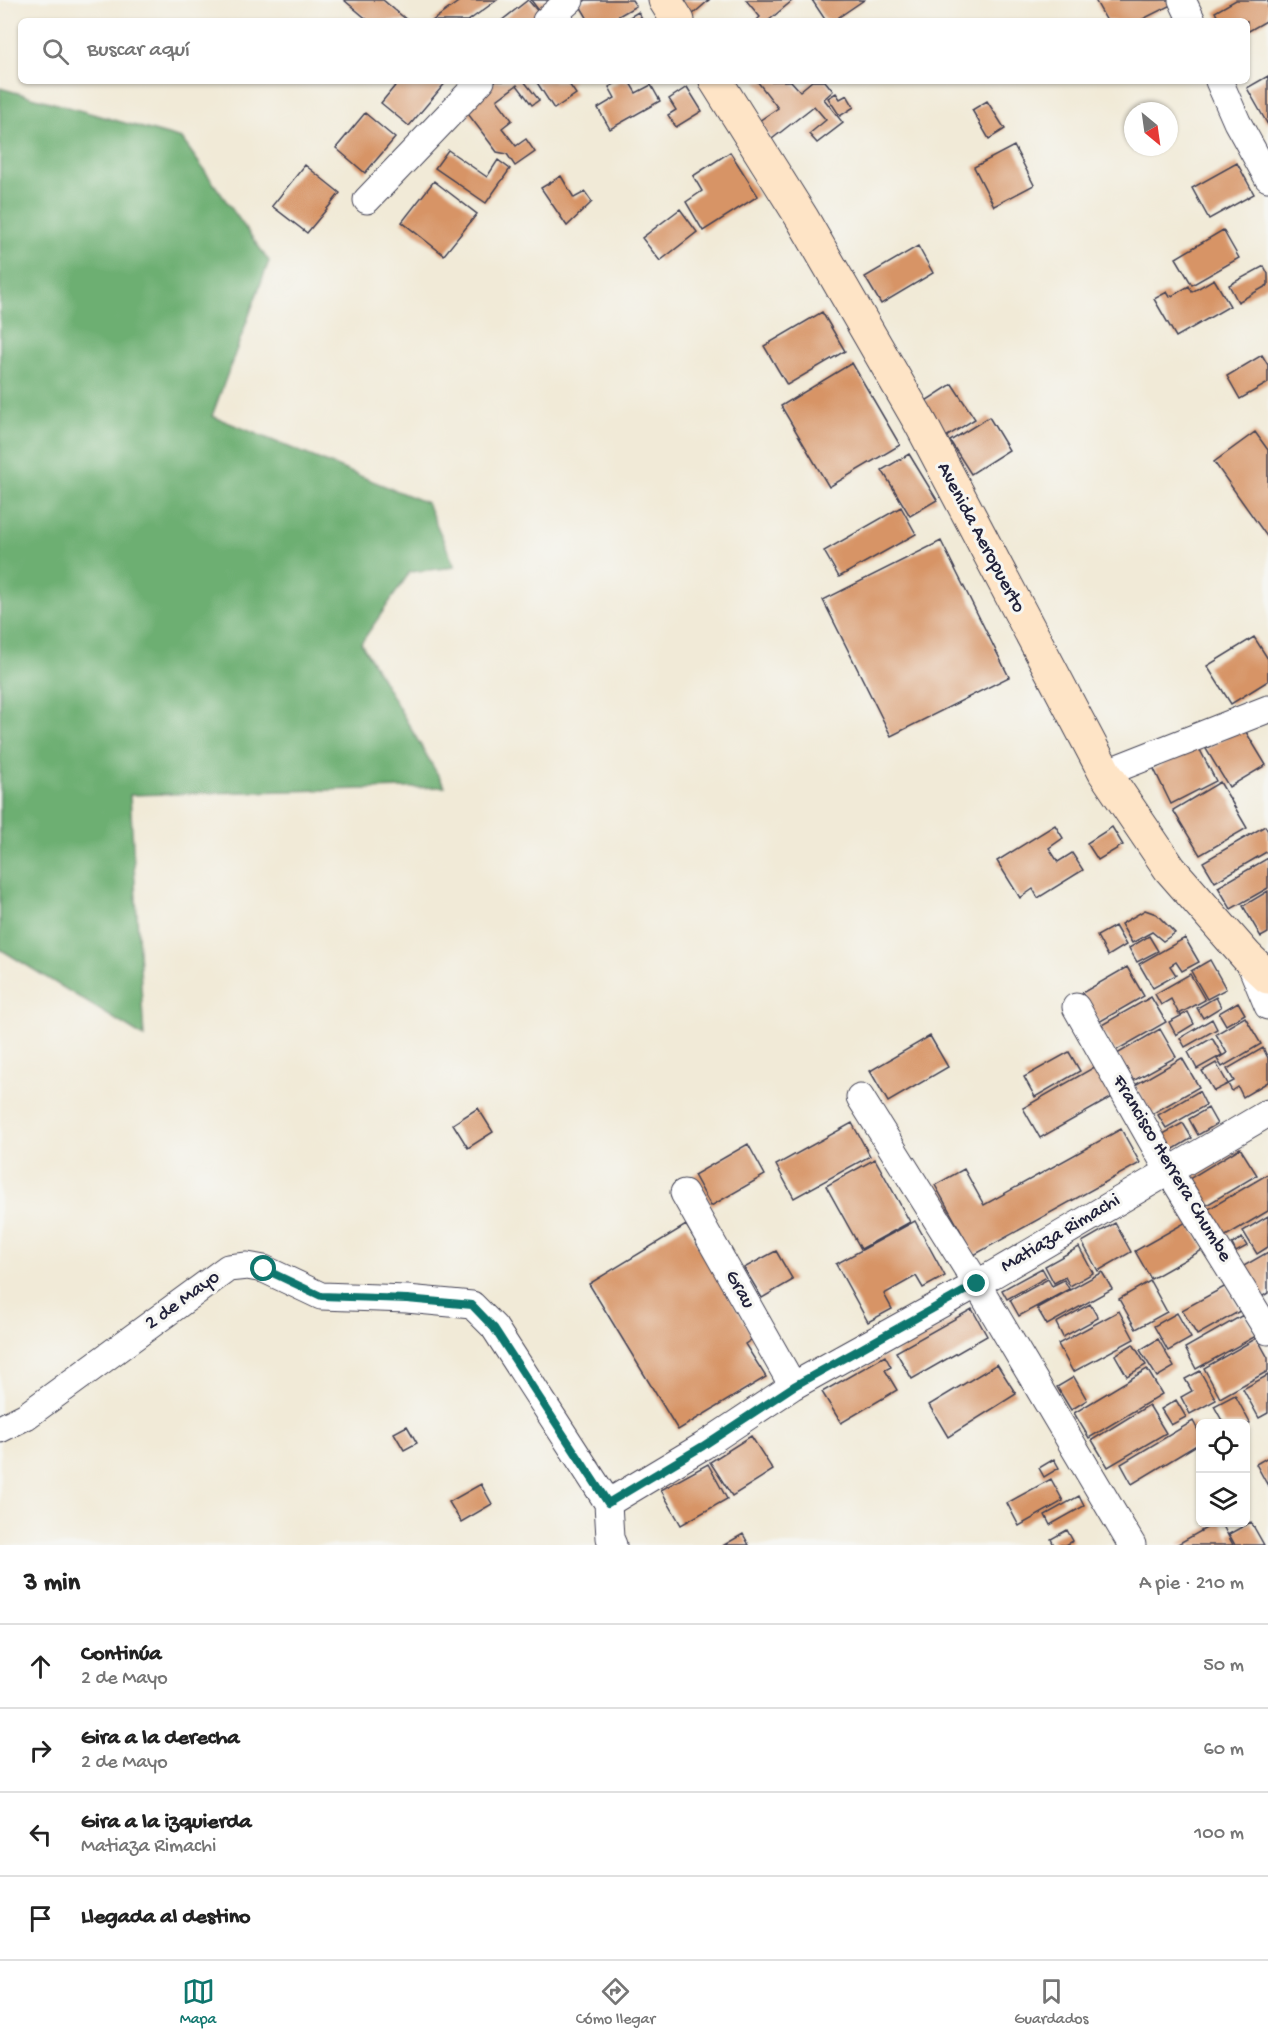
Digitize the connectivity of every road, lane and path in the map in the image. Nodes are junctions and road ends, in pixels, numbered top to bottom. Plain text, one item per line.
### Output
1 (570, 0) edge
2 (665, 0) edge
3 (1182, 0) edge
4 (549, 18) edge
5 (676, 18) edge
6 (1191, 18) edge
7 (478, 84) edge
8 (718, 84) edge
9 (1220, 84) edge
10 (1268, 178) edge
11 (367, 200) dead end
12 (1268, 709) edge
13 (1105, 773) junction
14 (1258, 967) edge
15 (1268, 1006) edge
16 (1076, 1007) dead end
17 (860, 1097) dead end
18 (1268, 1113) edge
19 (1169, 1171) junction
20 (684, 1193) dead end
21 (977, 1284) junction
22 (1268, 1331) edge
23 (794, 1386) junction
24 (0, 1429) edge
25 (608, 1503) junction
26 (613, 1545) edge
27 (1132, 1545) edge

1 - 4 street
2 - 5 street
3 - 6 street
7 - 11 street
8 - 13 street, Avenida Aeropuerto
9 - 10 street
12 - 13 street
13 - 14 street, Avenida Aeropuerto
14 - 15 street
16 - 19 street, Francisco Herrera Chumbe
17 - 21 street
18 - 19 street, Matiaza Rimachi
19 - 21 street, Matiaza Rimachi
19 - 22 street, Francisco Herrera Chumbe
20 - 23 street, Grau
21 - 23 street, Matiaza Rimachi
21 - 27 street
23 - 25 street, Matiaza Rimachi
24 - 25 street, 2 de Mayo
25 - 26 street

